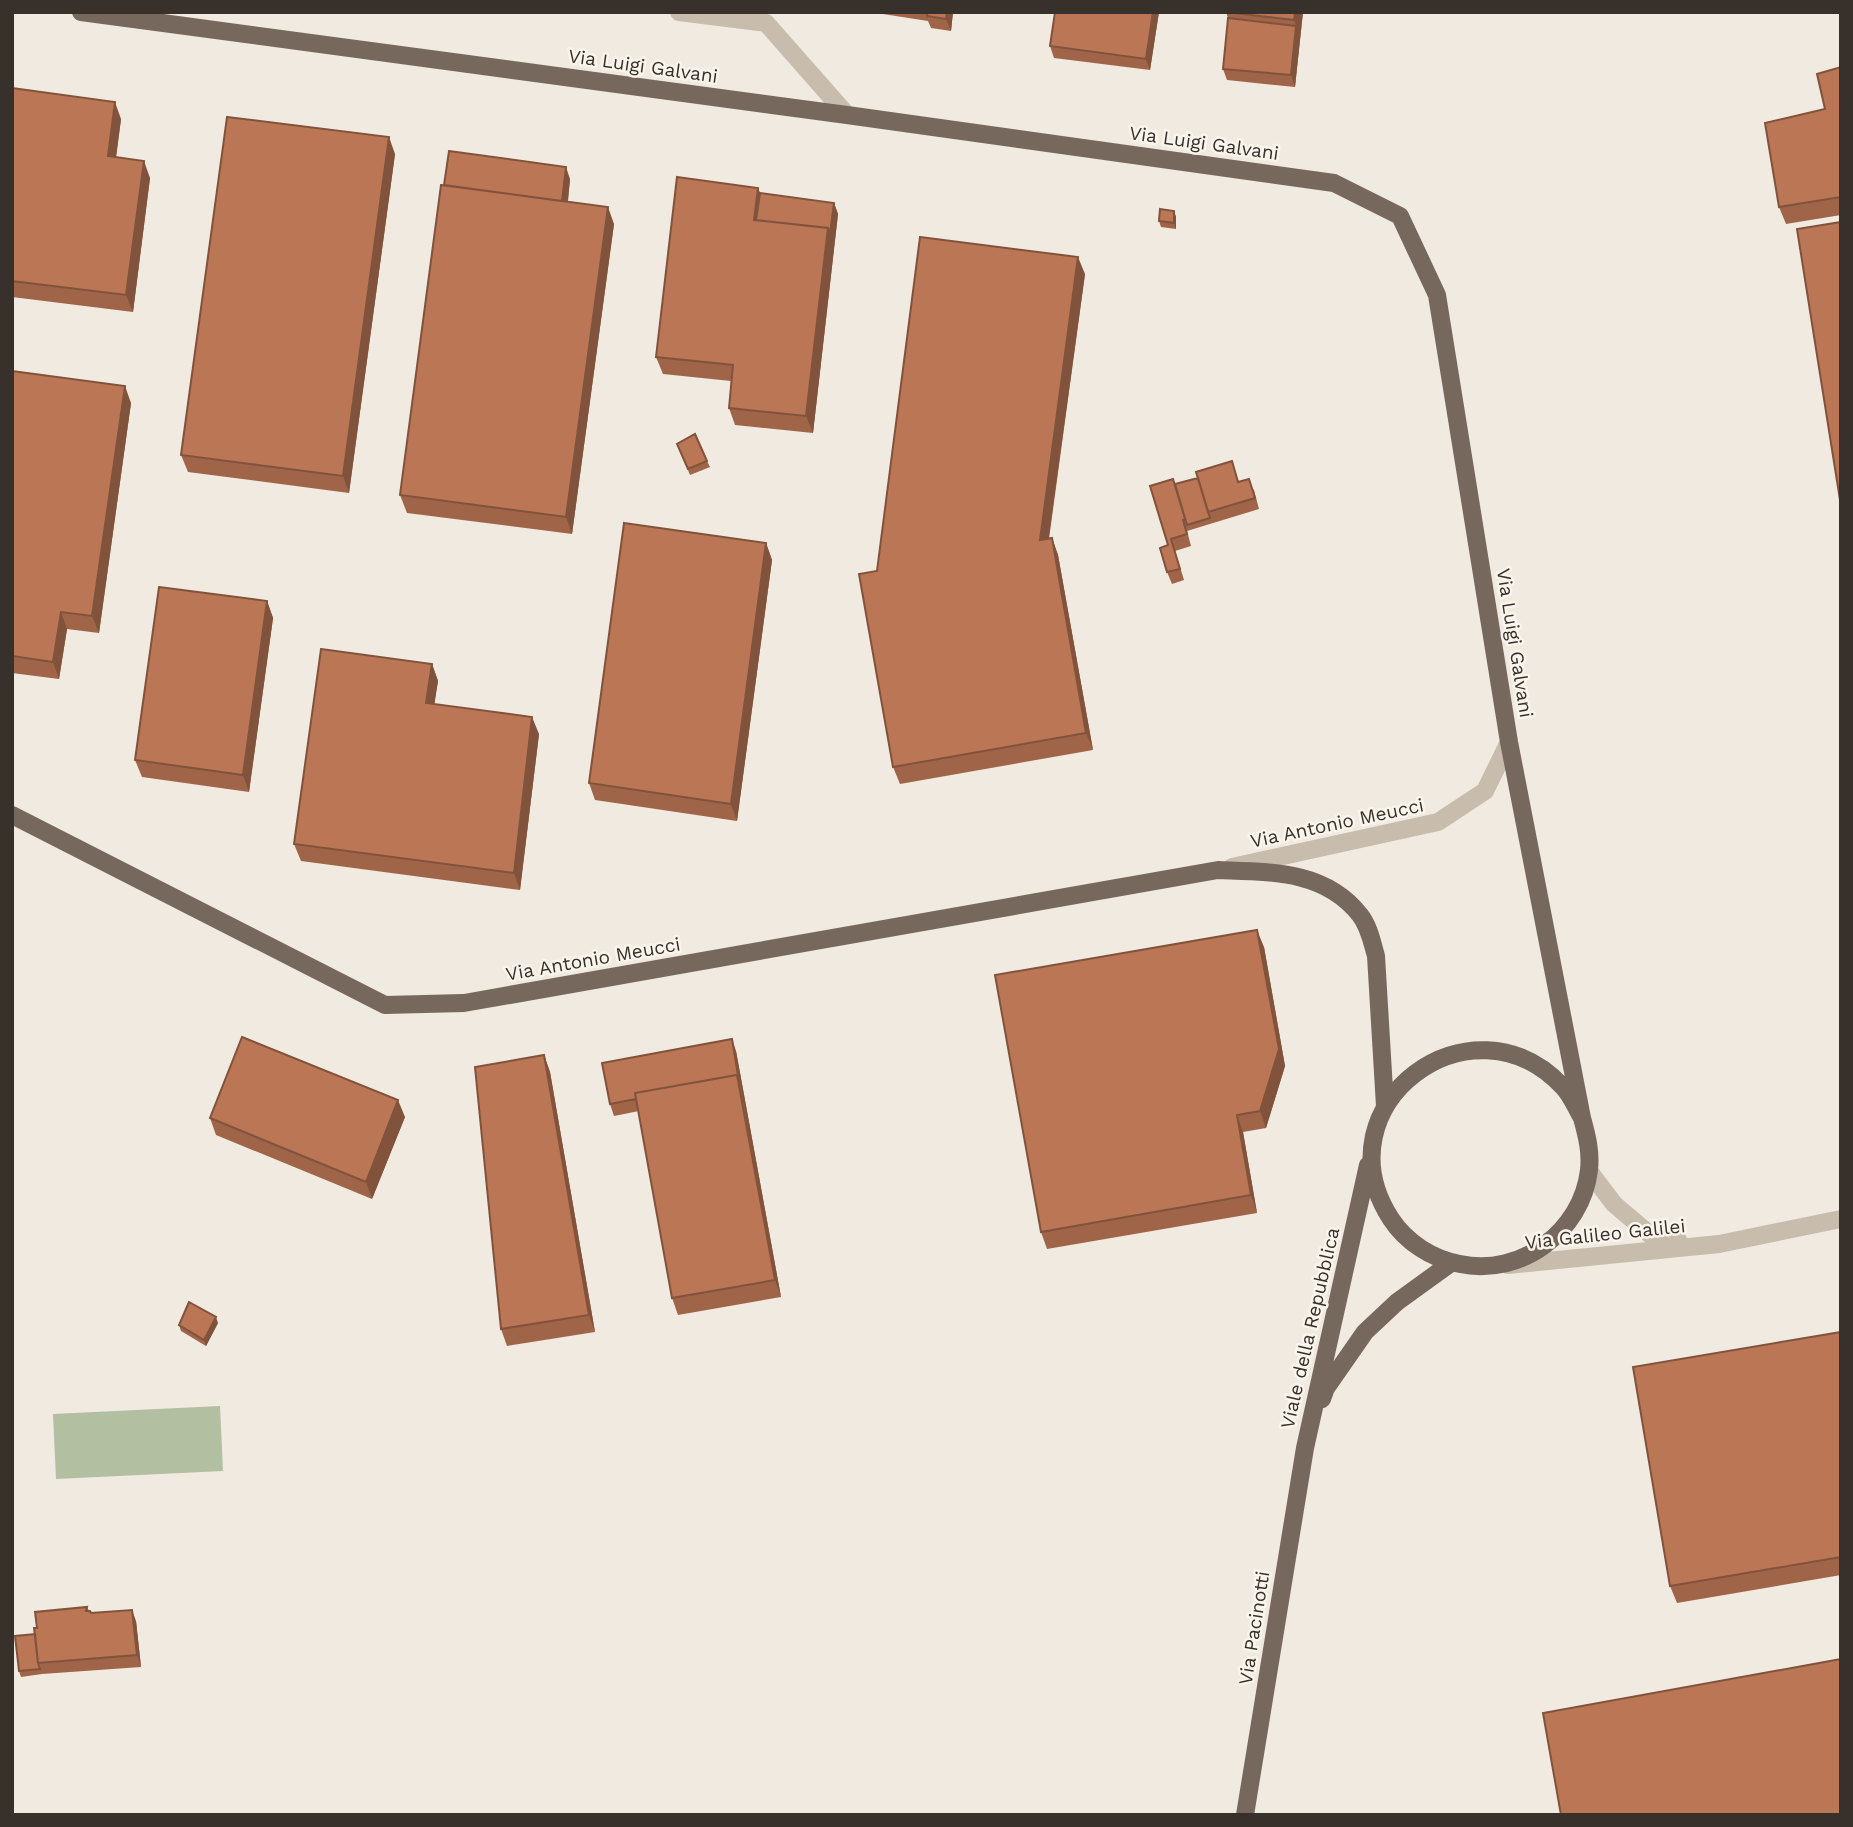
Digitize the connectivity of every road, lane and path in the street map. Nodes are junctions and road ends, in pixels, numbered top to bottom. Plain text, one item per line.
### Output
1 (81, 12) edge
2 (679, 12) edge
3 (847, 115) junction
4 (1509, 741) junction
5 (12, 815) edge
6 (1218, 870) junction
7 (1385, 1106) junction
8 (1582, 1118) junction
9 (1373, 1143) junction
10 (1589, 1171) junction
11 (1841, 1219) edge
12 (1719, 1244) junction
13 (1451, 1263) junction
14 (1495, 1266) junction
15 (1305, 1448) junction
16 (1245, 1815) edge

1 - 3 main road, Via Luigi Galvani
2 - 3 street
3 - 4 main road, Via Luigi Galvani
4 - 6 street, Via Antonio Meucci
4 - 8 main road, Via Luigi Galvani
5 - 6 main road, Via Antonio Meucci
6 - 7 main road, Via Antonio Meucci
7 - 8 main road, Viale della Repubblica
7 - 9 main road, Viale della Repubblica
8 - 10 main road, Viale della Repubblica
9 - 13 main road, Viale della Repubblica
9 - 15 main road, Viale della Repubblica
10 - 12 street, Via Galileo Galilei
10 - 14 main road, Viale della Repubblica
11 - 12 street, Via Galileo Galilei
12 - 14 street, Via Galileo Galilei
13 - 14 main road, Viale della Repubblica
13 - 15 main road, Viale della Repubblica
15 - 16 main road, Via Pacinotti

